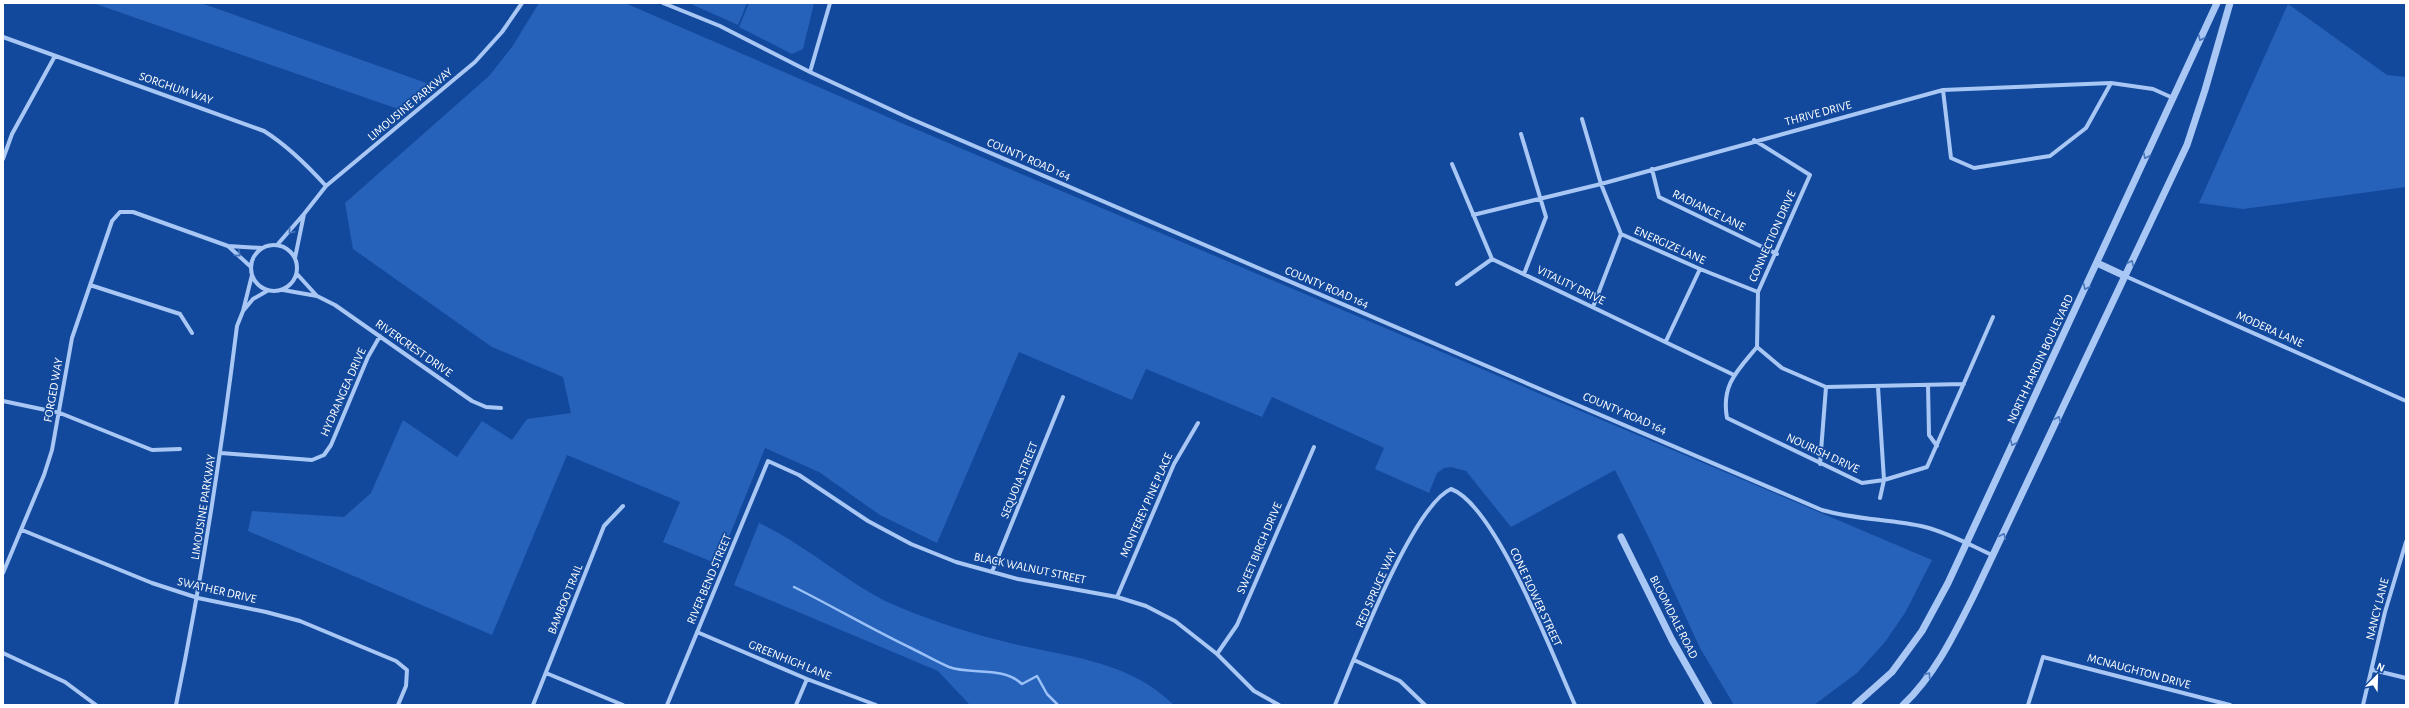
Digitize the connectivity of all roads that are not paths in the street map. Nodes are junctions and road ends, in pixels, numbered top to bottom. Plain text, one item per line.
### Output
1 (522, 3) edge
2 (663, 3) edge
3 (830, 3) edge
4 (2217, 3) edge
5 (2230, 3) edge
6 (3, 37) edge
7 (55, 56) junction
8 (810, 72) junction
9 (2111, 83) junction
10 (1943, 90) junction
11 (2173, 98) junction
12 (1582, 119) dead end
13 (1521, 134) dead end
14 (1754, 140) junction
15 (3, 159) edge
16 (1452, 164) dead end
17 (1652, 169) junction
18 (1601, 184) junction
19 (326, 186) junction
20 (1541, 198) junction
21 (304, 214) junction
22 (1473, 215) junction
23 (1621, 234) junction
24 (277, 245) junction
25 (228, 246) junction
26 (262, 248) junction
27 (1777, 254) junction
28 (295, 258) junction
29 (1492, 259) junction
30 (2097, 263) junction
31 (251, 267) junction
32 (1700, 269) junction
33 (297, 274) junction
34 (1524, 274) junction
35 (252, 275) junction
36 (2125, 276) junction
37 (1457, 284) dead end
38 (90, 285) junction
39 (267, 290) junction
40 (282, 290) junction
41 (1758, 292) junction
42 (317, 296) junction
43 (1593, 307) junction
44 (243, 311) junction
45 (1993, 318) dead end
46 (192, 333) dead end
47 (380, 336) junction
48 (1666, 341) junction
49 (1757, 347) junction
50 (1734, 375) junction
51 (1964, 384) junction
52 (1928, 385) junction
53 (1826, 387) junction
54 (1878, 387) junction
55 (1063, 396) dead end
56 (3, 401) edge
57 (2406, 401) edge
58 (502, 408) dead end
59 (60, 413) junction
60 (1198, 424) dead end
61 (1314, 446) dead end
62 (1937, 446) junction
63 (180, 449) dead end
64 (221, 453) junction
65 (768, 461) joint
66 (1820, 464) junction
67 (1884, 480) junction
68 (1451, 489) joint
69 (1880, 498) dead end
70 (624, 506) dead end
71 (22, 530) junction
72 (1621, 537) dead end
73 (2406, 542) edge
74 (1967, 544) junction
75 (1994, 556) junction
76 (992, 572) junction
77 (3, 573) edge
78 (1117, 597) junction
79 (198, 598) junction
80 (697, 632) junction
81 (3, 653) edge
82 (1217, 654) junction
83 (1354, 660) junction
84 (2373, 670) junction
85 (546, 672) junction
86 (2406, 678) edge
87 (807, 679) junction
88 (96, 705) edge
89 (176, 705) edge
90 (398, 705) edge
91 (532, 705) edge
92 (623, 705) edge
93 (667, 705) edge
94 (796, 705) edge
95 (876, 705) edge
96 (1278, 705) edge
97 (1335, 705) edge
98 (1425, 705) edge
99 (1575, 705) edge
100 (1709, 705) edge
101 (1855, 705) edge
102 (1903, 705) edge
103 (2028, 705) edge
104 (2230, 705) edge
105 (2363, 705) edge

1 - 19 street, LIMOUSINE PARKWAY
2 - 8 street, COUNTY ROAD 164
3 - 8 street
4 -> 11 street, NORTH HARDIN BOULEVARD
36 -> 5 street
6 - 7 street, SORGHUM WAY
7 - 15 street
7 - 19 street, SORGHUM WAY
8 - 74 street, COUNTY ROAD 164
9 - 10 street, THRIVE DRIVE
9 - 10 street
9 - 11 street, THRIVE DRIVE
10 - 14 street, THRIVE DRIVE
11 -> 30 street, NORTH HARDIN BOULEVARD
12 - 18 street, ENERGIZE LANE
13 - 20 street
14 - 17 street, THRIVE DRIVE
14 - 27 street, CONNECTION DRIVE
16 - 22 street
17 - 18 street, THRIVE DRIVE
17 - 27 street, RADIANCE LANE
18 - 20 street, THRIVE DRIVE
18 - 23 street, ENERGIZE LANE
19 - 21 street, LIMOUSINE PARKWAY
20 - 22 street, THRIVE DRIVE
20 - 34 street
21 -> 24 street, LIMOUSINE PARKWAY
21 - 28 street, LIMOUSINE PARKWAY
22 - 29 street
23 - 32 street, ENERGIZE LANE
23 - 43 street
24 - 26 street
24 - 28 street
25 - 26 street
25 -> 31 street
25 - 38 street, FORGED WAY
26 - 31 street
27 - 41 street, CONNECTION DRIVE
28 - 33 street
29 - 34 street, VITALITY DRIVE
29 - 37 street
30 - 36 street
30 -> 74 street, NORTH HARDIN BOULEVARD
31 - 35 street
32 - 41 street, ENERGIZE LANE
32 - 48 street
33 - 40 street
33 - 42 street, RIVERCREST DRIVE
34 - 43 street, VITALITY DRIVE
35 - 39 street
35 - 44 street, LIMOUSINE PARKWAY
36 - 57 street, MODERA LANE
75 -> 36 street
38 - 46 street
38 - 59 street, FORGED WAY
39 - 40 street
39 - 44 street, LIMOUSINE PARKWAY
40 - 42 street, RIVERCREST DRIVE
41 - 49 street, CONNECTION DRIVE
42 - 47 street, RIVERCREST DRIVE
43 - 48 street, VITALITY DRIVE
44 - 64 street, LIMOUSINE PARKWAY
45 - 51 street, NOURISH DRIVE
47 - 58 street, RIVERCREST DRIVE
47 - 64 street, HYDRANGEA DRIVE
48 - 50 street, VITALITY DRIVE
49 - 50 street, NOURISH DRIVE
49 - 53 street
50 - 66 street, NOURISH DRIVE
51 - 52 street
51 - 62 street, NOURISH DRIVE
52 - 54 street
52 - 62 street
53 - 54 street
53 - 66 street
54 - 67 street
55 - 76 street, SEQUOIA STREET
56 - 59 street
59 - 63 street
59 - 71 street, FORGED WAY
60 - 78 street, MONTEREY PINE PLACE
61 - 82 street, SWEET BIRCH DRIVE
62 - 67 street, NOURISH DRIVE
64 - 79 street, LIMOUSINE PARKWAY
65 - 76 street, BLACK WALNUT STREET
65 - 80 street, RIVER BEND STREET
66 - 67 street, NOURISH DRIVE
67 - 69 street
68 - 83 street, RED SPRUCE WAY
68 - 99 street, CONE FLOWER STREET
70 - 85 street, BAMBOO TRAIL
71 - 77 street, FORGED WAY
71 - 79 street, SWATHER DRIVE
72 - 100 street, BLOOMDALE ROAD
73 - 84 street, NANCY LANE
74 - 75 street, COUNTY ROAD 164
74 - 101 street, NORTH HARDIN BOULEVARD
102 -> 75 street
76 - 78 street, BLACK WALNUT STREET
78 - 82 street, BLACK WALNUT STREET
79 - 89 street, LIMOUSINE PARKWAY
79 - 90 street, SWATHER DRIVE
80 - 87 street, GREENHIGH LANE
80 - 93 street, RIVER BEND STREET
81 - 88 street
82 - 96 street, BLACK WALNUT STREET
83 - 97 street, RED SPRUCE WAY
83 - 98 street
84 - 86 street
84 - 105 street, NANCY LANE
85 - 91 street, BAMBOO TRAIL
85 - 92 street
87 - 94 street
87 - 95 street, GREENHIGH LANE
103 - 104 street, MCNAUGHTON DRIVE

